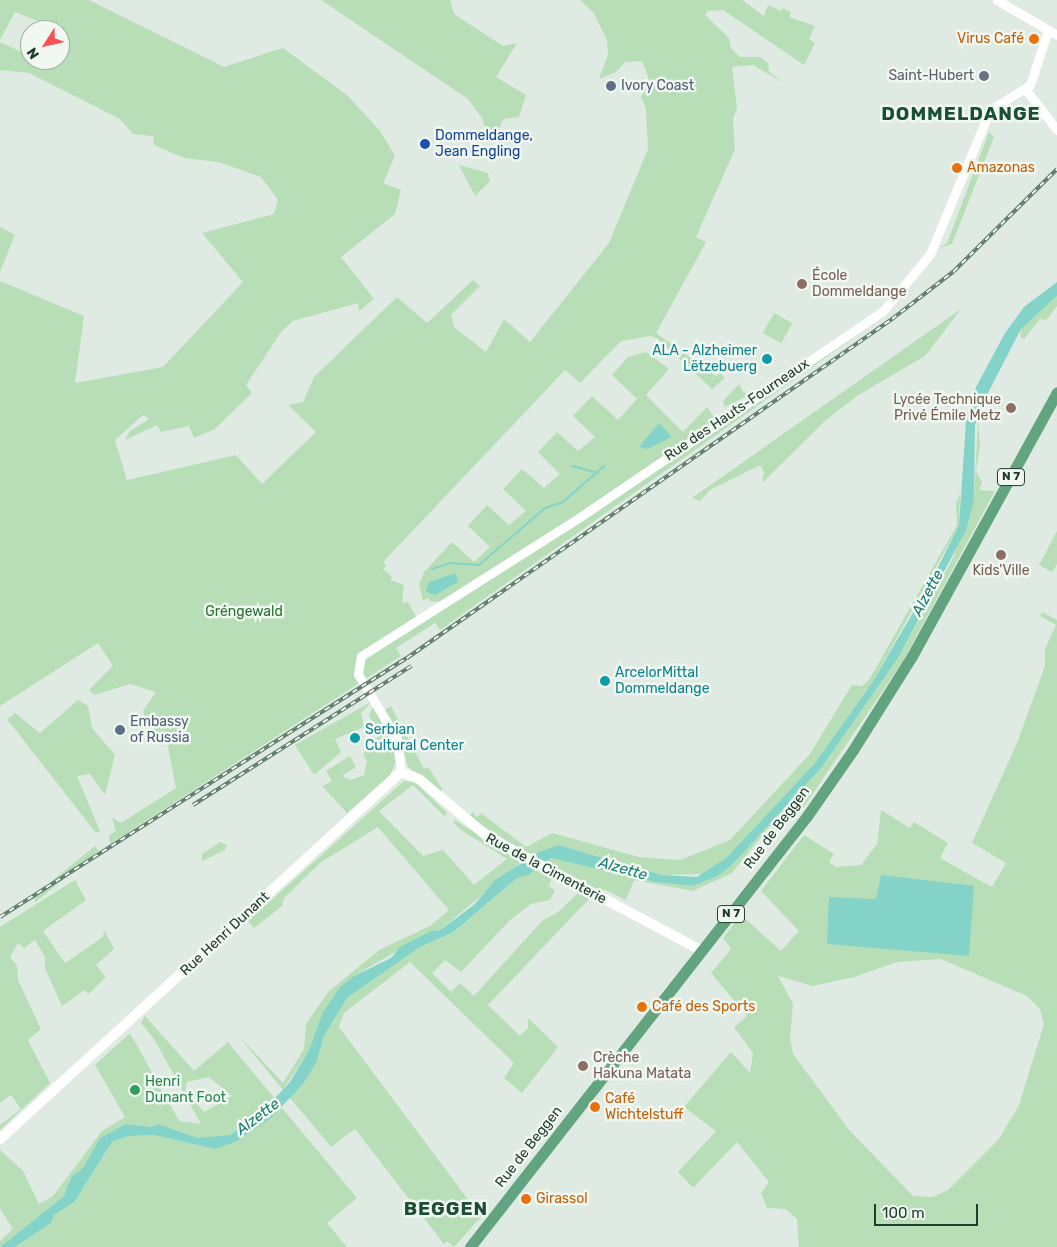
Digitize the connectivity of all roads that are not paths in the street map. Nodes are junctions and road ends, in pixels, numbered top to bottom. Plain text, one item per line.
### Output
1 (997, 0) edge
2 (1048, 30) junction
3 (1057, 35) edge
4 (1026, 90) junction
5 (1057, 130) edge
6 (1057, 392) edge
7 (401, 772) junction
8 (702, 951) junction
9 (0, 1139) edge
10 (470, 1247) edge

1 - 2 street
2 - 3 street
2 - 4 street
4 - 5 street
4 - 7 street, Rue des Hauts-Fourneaux
6 - 8 main road, Rue de Beggen / N 7
7 - 8 main road, Rue de la Cimenterie
7 - 9 main road, Rue Henri Dunant
8 - 10 main road, Rue de Beggen / N 7

